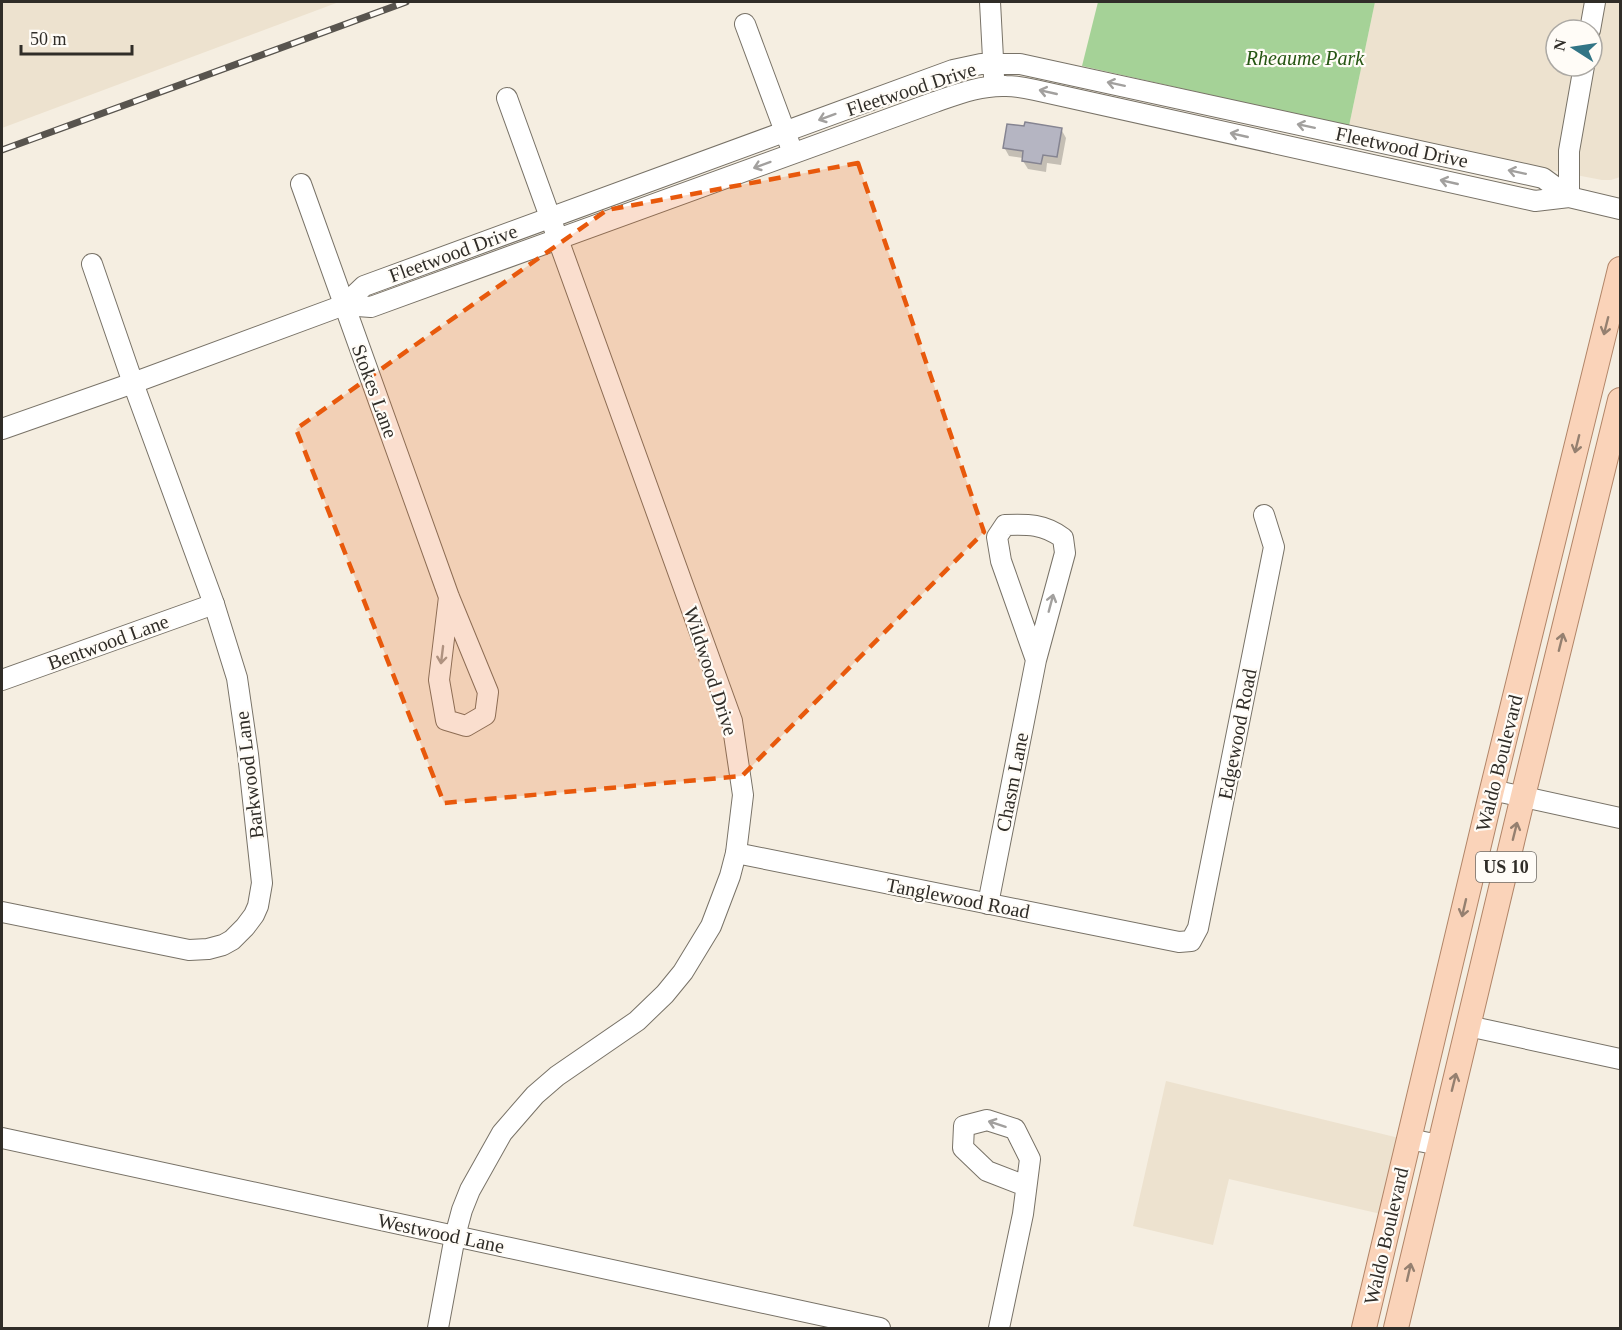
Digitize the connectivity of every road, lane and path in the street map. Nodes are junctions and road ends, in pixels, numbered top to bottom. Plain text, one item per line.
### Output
1 (990, 2) edge
2 (1595, 2) edge
3 (1592, 18) edge
4 (745, 24) dead end
5 (993, 64) junction
6 (1582, 78) edge
7 (995, 86) junction
8 (507, 98) dead end
9 (785, 132) junction
10 (793, 153) junction
11 (301, 184) dead end
12 (1569, 197) junction
13 (1620, 208) edge
14 (550, 217) junction
15 (558, 239) junction
16 (92, 264) dead end
17 (1620, 269) edge
18 (344, 305) junction
19 (133, 382) junction
20 (1620, 400) edge
21 (2, 429) edge
22 (1264, 515) dead end
23 (449, 597) junction
24 (214, 604) junction
25 (1036, 660) junction
26 (2, 680) edge
27 (1492, 790) junction
28 (1523, 796) junction
29 (1620, 818) edge
30 (736, 853) junction
31 (988, 904) junction
32 (2, 912) edge
33 (1179, 942) joint
34 (1468, 1026) junction
35 (1620, 1059) edge
36 (2, 1138) edge
37 (1409, 1139) junction
38 (1439, 1146) junction
39 (1026, 1186) dead end
40 (454, 1236) junction
41 (438, 1329) edge
42 (880, 1329) edge
43 (999, 1329) edge
44 (1364, 1329) edge
45 (1396, 1329) edge

1 - 5 street
2 - 3 street
4 - 9 street
5 - 7 street
5 -> 9 street, Fleetwood Drive
12 -> 5 street, Fleetwood Drive
6 - 12 street
7 - 10 street, Fleetwood Drive
12 -> 7 street, Fleetwood Drive
8 - 14 street, Wildwood Drive
9 - 10 street
9 - 14 street, Fleetwood Drive
10 -> 15 street, Fleetwood Drive
11 - 18 street, Stokes Lane
12 - 13 street, Fleetwood Drive
14 - 15 street, Wildwood Drive
14 - 18 street, Fleetwood Drive
15 - 18 street, Fleetwood Drive
15 - 30 street, Wildwood Drive
16 - 19 street, Barkwood Lane
17 -> 27 main road, Waldo Boulevard / US 10
18 - 19 street, Fleetwood Drive
18 - 23 street, Stokes Lane
19 - 21 street, Fleetwood Drive
19 - 24 street, Barkwood Lane
28 -> 20 main road, Waldo Boulevard / US 10
22 - 33 street, Edgewood Road
23 -> 23 street, Stokes Lane
24 - 26 street, Bentwood Lane
24 - 32 street, Barkwood Lane
25 -> 25 street, Chasm Lane
25 - 31 street, Chasm Lane
27 - 28 street
27 -> 37 main road, Waldo Boulevard / US 10
28 - 29 street
34 -> 28 main road, Waldo Boulevard / US 10
30 - 31 street, Tanglewood Road
30 - 40 street, Wildwood Drive
31 - 33 street, Tanglewood Road
34 - 35 street
38 -> 34 main road, Waldo Boulevard / US 10
36 - 40 street, Westwood Lane
37 - 38 street
37 - 44 main road, Waldo Boulevard / US 10
45 -> 38 main road, Waldo Boulevard / US 10
39 - 43 street
40 - 41 street, Wildwood Drive
40 - 42 street, Westwood Lane

